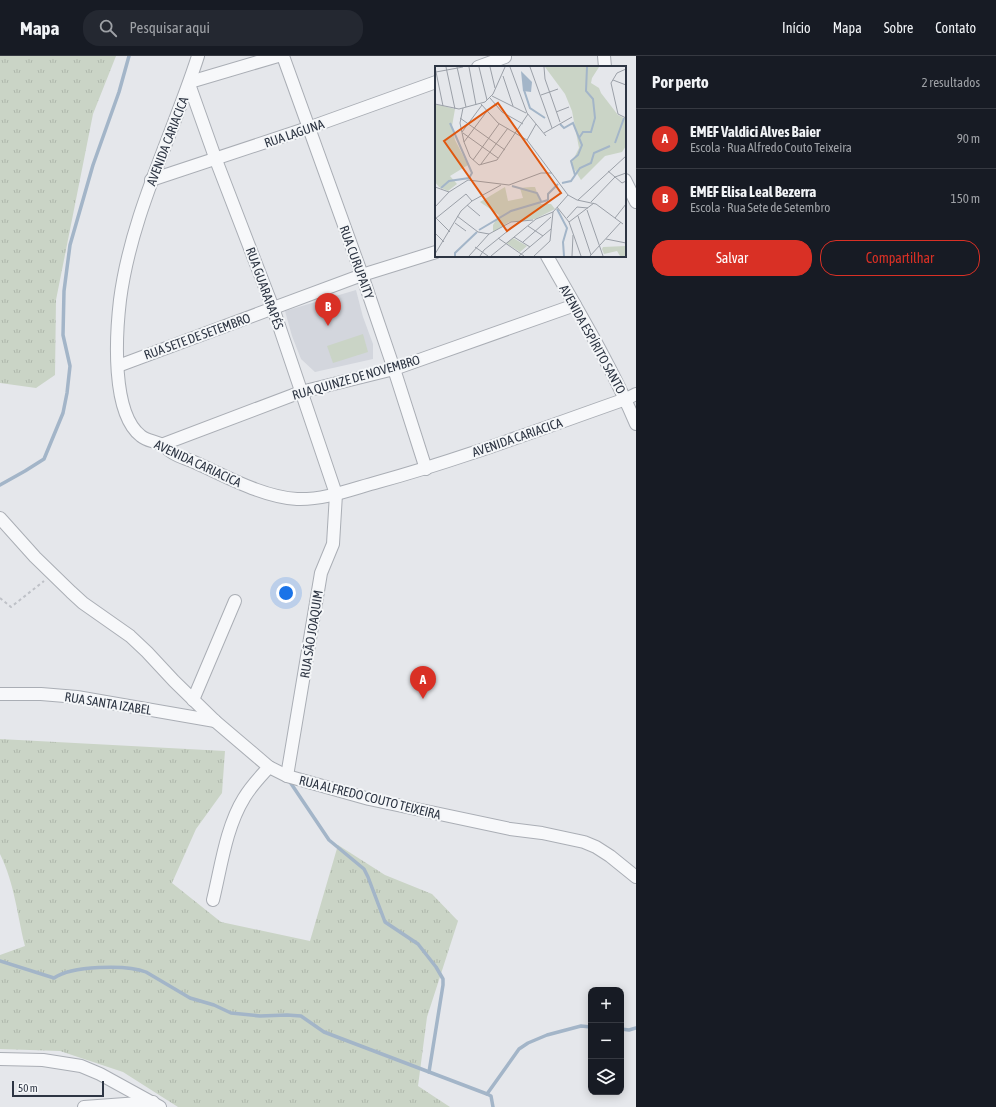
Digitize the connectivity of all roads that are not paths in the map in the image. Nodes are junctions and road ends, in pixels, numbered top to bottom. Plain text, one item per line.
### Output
1 (198, 56) edge
2 (278, 56) edge
3 (283, 56) edge
4 (604, 56) edge
5 (505, 60) edge
6 (482, 66) edge
7 (605, 66) edge
8 (435, 82) edge
9 (189, 83) junction
10 (308, 128) junction
11 (216, 160) junction
12 (151, 180) junction
13 (626, 182) edge
14 (636, 202) edge
15 (435, 252) edge
16 (548, 257) edge
17 (362, 275) junction
18 (575, 305) junction
19 (273, 308) junction
20 (118, 366) junction
21 (394, 369) junction
22 (301, 392) junction
23 (631, 397) edge
24 (636, 424) edge
25 (161, 445) junction
26 (426, 469) junction
27 (336, 494) junction
28 (0, 518) edge
29 (235, 601) dead end
30 (0, 694) edge
31 (193, 700) junction
32 (216, 720) junction
33 (269, 767) junction
34 (287, 776) junction
35 (636, 877) edge
36 (213, 900) dead end
37 (0, 1059) edge
38 (156, 1105) edge
39 (84, 1107) edge

1 - 9 street, AVENIDA CARIACICA
2 - 9 street
3 - 10 street, RUA CURUPAITY
4 - 7 street
5 - 6 street
8 - 10 street, RUA LAGUNA
9 - 11 street, RUA GUARARAPÉS
9 - 12 street, AVENIDA CARIACICA
10 - 11 street, RUA LAGUNA
10 - 17 street, RUA CURUPAITY
11 - 12 street, RUA LAGUNA
11 - 19 street, RUA GUARARAPÉS
12 - 20 street, AVENIDA CARIACICA
13 - 14 street
15 - 17 street, RUA SETE DE SETEMBRO
16 - 18 street, AVENIDA ESPÍRITO SANTO
17 - 19 street, RUA SETE DE SETEMBRO
17 - 21 street, RUA CURUPAITY
18 - 21 street, RUA QUINZE DE NOVEMBRO
18 - 23 street, AVENIDA ESPÍRITO SANTO
19 - 20 street, RUA SETE DE SETEMBRO
19 - 22 street, RUA GUARARAPÉS
20 - 25 street, AVENIDA CARIACICA
21 - 22 street, RUA QUINZE DE NOVEMBRO
21 - 26 street, RUA CURUPAITY
22 - 25 street, RUA QUINZE DE NOVEMBRO
22 - 27 street, RUA GUARARAPÉS
23 - 24 street, AVENIDA ESPÍRITO SANTO
23 - 26 street, AVENIDA CARIACICA
25 - 27 street, AVENIDA CARIACICA
26 - 27 street, AVENIDA CARIACICA
27 - 34 street, RUA SÃO JOAQUIM
28 - 31 street, RUA ALFREDO COUTO TEIXEIRA
29 - 31 street
30 - 32 street, RUA SANTA IZABEL
31 - 32 street, RUA ALFREDO COUTO TEIXEIRA
32 - 33 street, RUA ALFREDO COUTO TEIXEIRA
33 - 34 street, RUA ALFREDO COUTO TEIXEIRA
33 - 36 street
34 - 35 street, RUA ALFREDO COUTO TEIXEIRA
37 - 38 street
38 - 39 street

